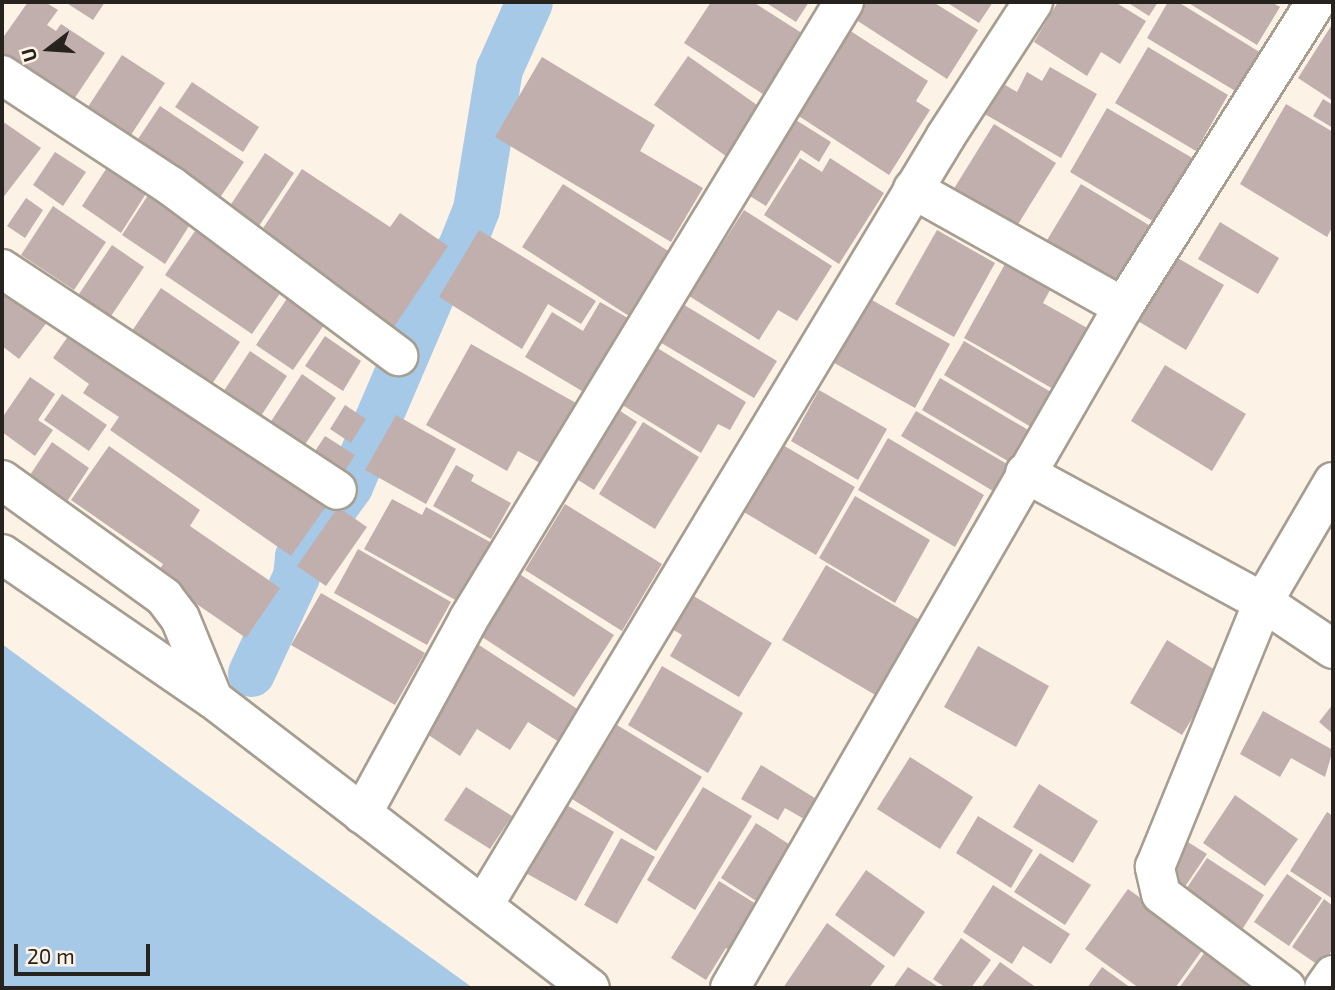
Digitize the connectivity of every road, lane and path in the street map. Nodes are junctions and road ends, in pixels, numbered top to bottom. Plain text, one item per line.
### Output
1 (844, 2) edge
2 (1032, 2) edge
3 (1316, 2) edge
4 (2, 75) edge
5 (913, 190) junction
6 (2, 269) edge
7 (1123, 307) junction
8 (398, 356) dead end
9 (1025, 473) junction
10 (2, 480) edge
11 (1333, 482) edge
12 (337, 490) dead end
13 (2, 554) edge
14 (1263, 602) junction
15 (1333, 649) edge
16 (213, 699) junction
17 (362, 814) junction
18 (483, 906) junction
19 (1333, 975) edge
20 (590, 988) edge
21 (730, 988) edge
22 (1286, 988) edge
23 (1324, 988) edge

1 - 17 street
2 - 5 street
3 - 7 street
4 - 8 street
5 - 7 street
5 - 18 street
6 - 12 street
7 - 9 street
9 - 14 street
9 - 21 street
10 - 16 street
11 - 14 street
13 - 16 street
14 - 15 street
14 - 22 street
16 - 17 street
17 - 18 street
18 - 20 street
19 - 23 street

